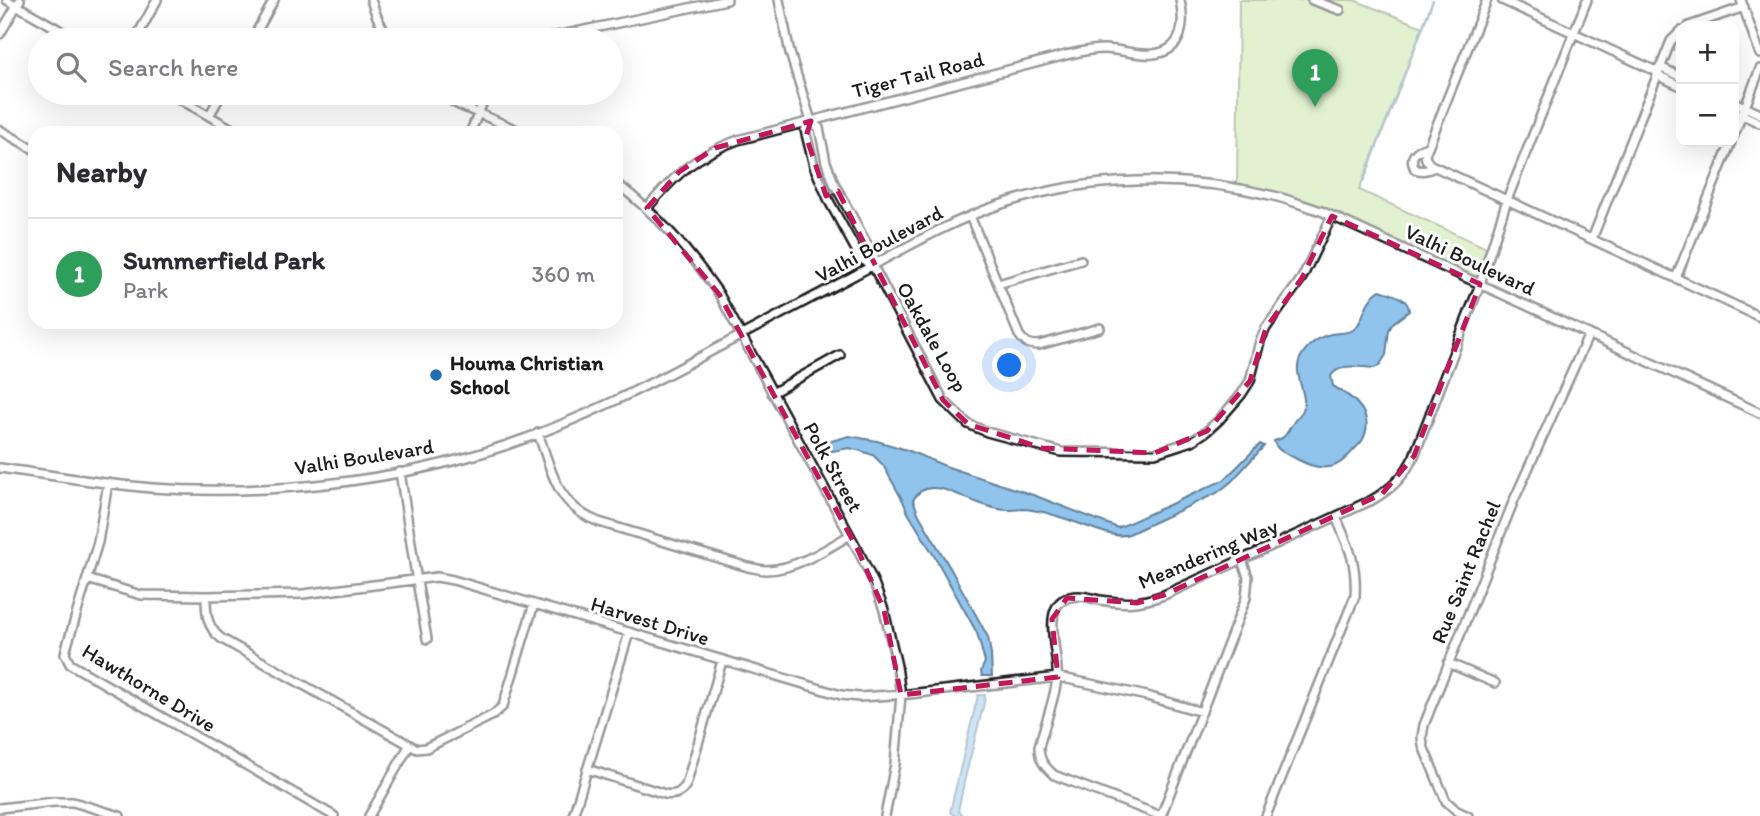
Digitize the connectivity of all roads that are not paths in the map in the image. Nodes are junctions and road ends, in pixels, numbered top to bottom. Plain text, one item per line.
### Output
1 (7, 0) edge
2 (158, 0) edge
3 (274, 0) edge
4 (372, 0) edge
5 (727, 0) edge
6 (779, 0) edge
7 (1180, 0) edge
8 (1311, 0) edge
9 (1487, 0) edge
10 (1502, 0) edge
11 (1587, 0) edge
12 (18, 3) edge
13 (1743, 4) edge
14 (1340, 10) dead end
15 (1701, 21) edge
16 (58, 28) edge
17 (142, 28) edge
18 (259, 28) edge
19 (383, 28) edge
20 (594, 28) edge
21 (1573, 33) junction
22 (0, 34) edge
23 (1676, 36) edge
24 (1760, 54) edge
25 (1760, 69) edge
26 (1658, 71) junction
27 (1676, 76) edge
28 (1678, 84) edge
29 (190, 105) edge
30 (215, 105) edge
31 (459, 105) edge
32 (482, 105) edge
33 (1739, 106) edge
34 (1739, 111) edge
35 (1744, 111) junction
36 (479, 113) junction
37 (1760, 114) edge
38 (209, 116) junction
39 (811, 121) junction
40 (1739, 123) edge
41 (1760, 123) edge
42 (227, 126) edge
43 (473, 126) edge
44 (508, 126) edge
45 (0, 130) edge
46 (28, 146) edge
47 (1428, 147) junction
48 (1729, 147) edge
49 (1435, 167) junction
50 (623, 189) edge
51 (838, 191) junction
52 (827, 196) junction
53 (1507, 200) junction
54 (647, 208) junction
55 (970, 216) junction
56 (1332, 216) junction
57 (1592, 239) junction
58 (1081, 260) dead end
59 (873, 266) junction
60 (1676, 278) junction
61 (998, 284) junction
62 (1480, 284) junction
63 (1759, 315) edge
64 (1100, 328) dead end
65 (1589, 334) junction
66 (741, 336) junction
67 (840, 355) dead end
68 (772, 393) junction
69 (1760, 413) edge
70 (538, 433) junction
71 (0, 468) edge
72 (400, 472) junction
73 (108, 483) junction
74 (1336, 517) junction
75 (850, 535) junction
76 (1242, 560) junction
77 (87, 579) junction
78 (416, 579) junction
79 (206, 596) junction
80 (534, 604) junction
81 (629, 633) junction
82 (427, 639) dead end
83 (722, 661) junction
84 (1448, 663) junction
85 (1058, 677) junction
86 (1495, 683) dead end
87 (901, 695) junction
88 (1202, 712) junction
89 (408, 746) junction
90 (587, 769) junction
91 (0, 808) edge
92 (93, 812) edge
93 (120, 816) edge
94 (334, 816) edge
95 (369, 816) edge
96 (573, 816) edge
97 (885, 816) edge
98 (1161, 816) edge
99 (1266, 816) edge
100 (1468, 816) edge

1 - 12 street
2 - 17 street
3 - 18 street
4 - 19 street
5 - 20 street
6 - 39 street
7 - 39 street, Tiger Tail Road
8 - 14 street
9 - 47 street
10 - 21 street
11 - 21 street, Meandering Way
12 - 16 street
12 - 22 street
13 - 15 street
13 - 24 street
21 - 26 street
21 - 53 street, Meandering Way
23 - 26 street
25 - 35 street
26 - 27 street
26 - 28 street
26 - 57 street
29 - 38 street
30 - 38 street
31 - 36 street
32 - 36 street
33 - 35 street
34 - 35 street
35 - 37 street
35 - 40 street
35 - 41 street
36 - 43 street
36 - 44 street
38 - 42 street
39 - 51 street
39 - 52 street
39 - 54 street, Tiger Tail Road
45 - 46 street
47 - 49 street
47 - 49 street
48 - 60 street
49 - 53 street
50 - 54 street, Polk Street
51 - 52 street
51 - 59 street
52 - 59 street
53 - 57 street
53 - 62 street, Meandering Way
54 - 66 street, Polk Street
55 - 56 street, Valhi Boulevard
55 - 59 street, Valhi Boulevard
55 - 61 street
56 - 59 street, Oakdale Loop
56 - 62 street, Valhi Boulevard
57 - 60 street
58 - 61 street
59 - 66 street, Valhi Boulevard
60 - 63 street
61 - 64 street
62 - 65 street, Valhi Boulevard
62 - 74 street, Meandering Way
65 - 69 street, Valhi Boulevard
65 - 84 street, Rue Saint Rachel
66 - 68 street, Polk Street
66 - 70 street, Valhi Boulevard
67 - 68 street
68 - 75 street, Polk Street
70 - 72 street, Valhi Boulevard
70 - 75 street
71 - 73 street, Valhi Boulevard
72 - 73 street, Valhi Boulevard
72 - 78 street
73 - 77 street, Hawthorne Drive
74 - 76 street, Meandering Way
74 - 99 street
75 - 87 street, Polk Street
76 - 85 street, Meandering Way
76 - 88 street
77 - 79 street, Harvest Drive
77 - 94 street, Hawthorne Drive
78 - 79 street, Harvest Drive
78 - 80 street, Harvest Drive
78 - 82 street
79 - 89 street
80 - 81 street, Harvest Drive
80 - 89 street
81 - 83 street, Harvest Drive
81 - 90 street
83 - 87 street, Harvest Drive
83 - 90 street
84 - 86 street
84 - 100 street, Rue Saint Rachel
85 - 87 street, Harvest Drive
85 - 88 street, Harvest Drive
85 - 98 street, Meandering Way
87 - 97 street, Polk Street
88 - 98 street
89 - 95 street
90 - 96 street
91 - 92 street
92 - 93 street

